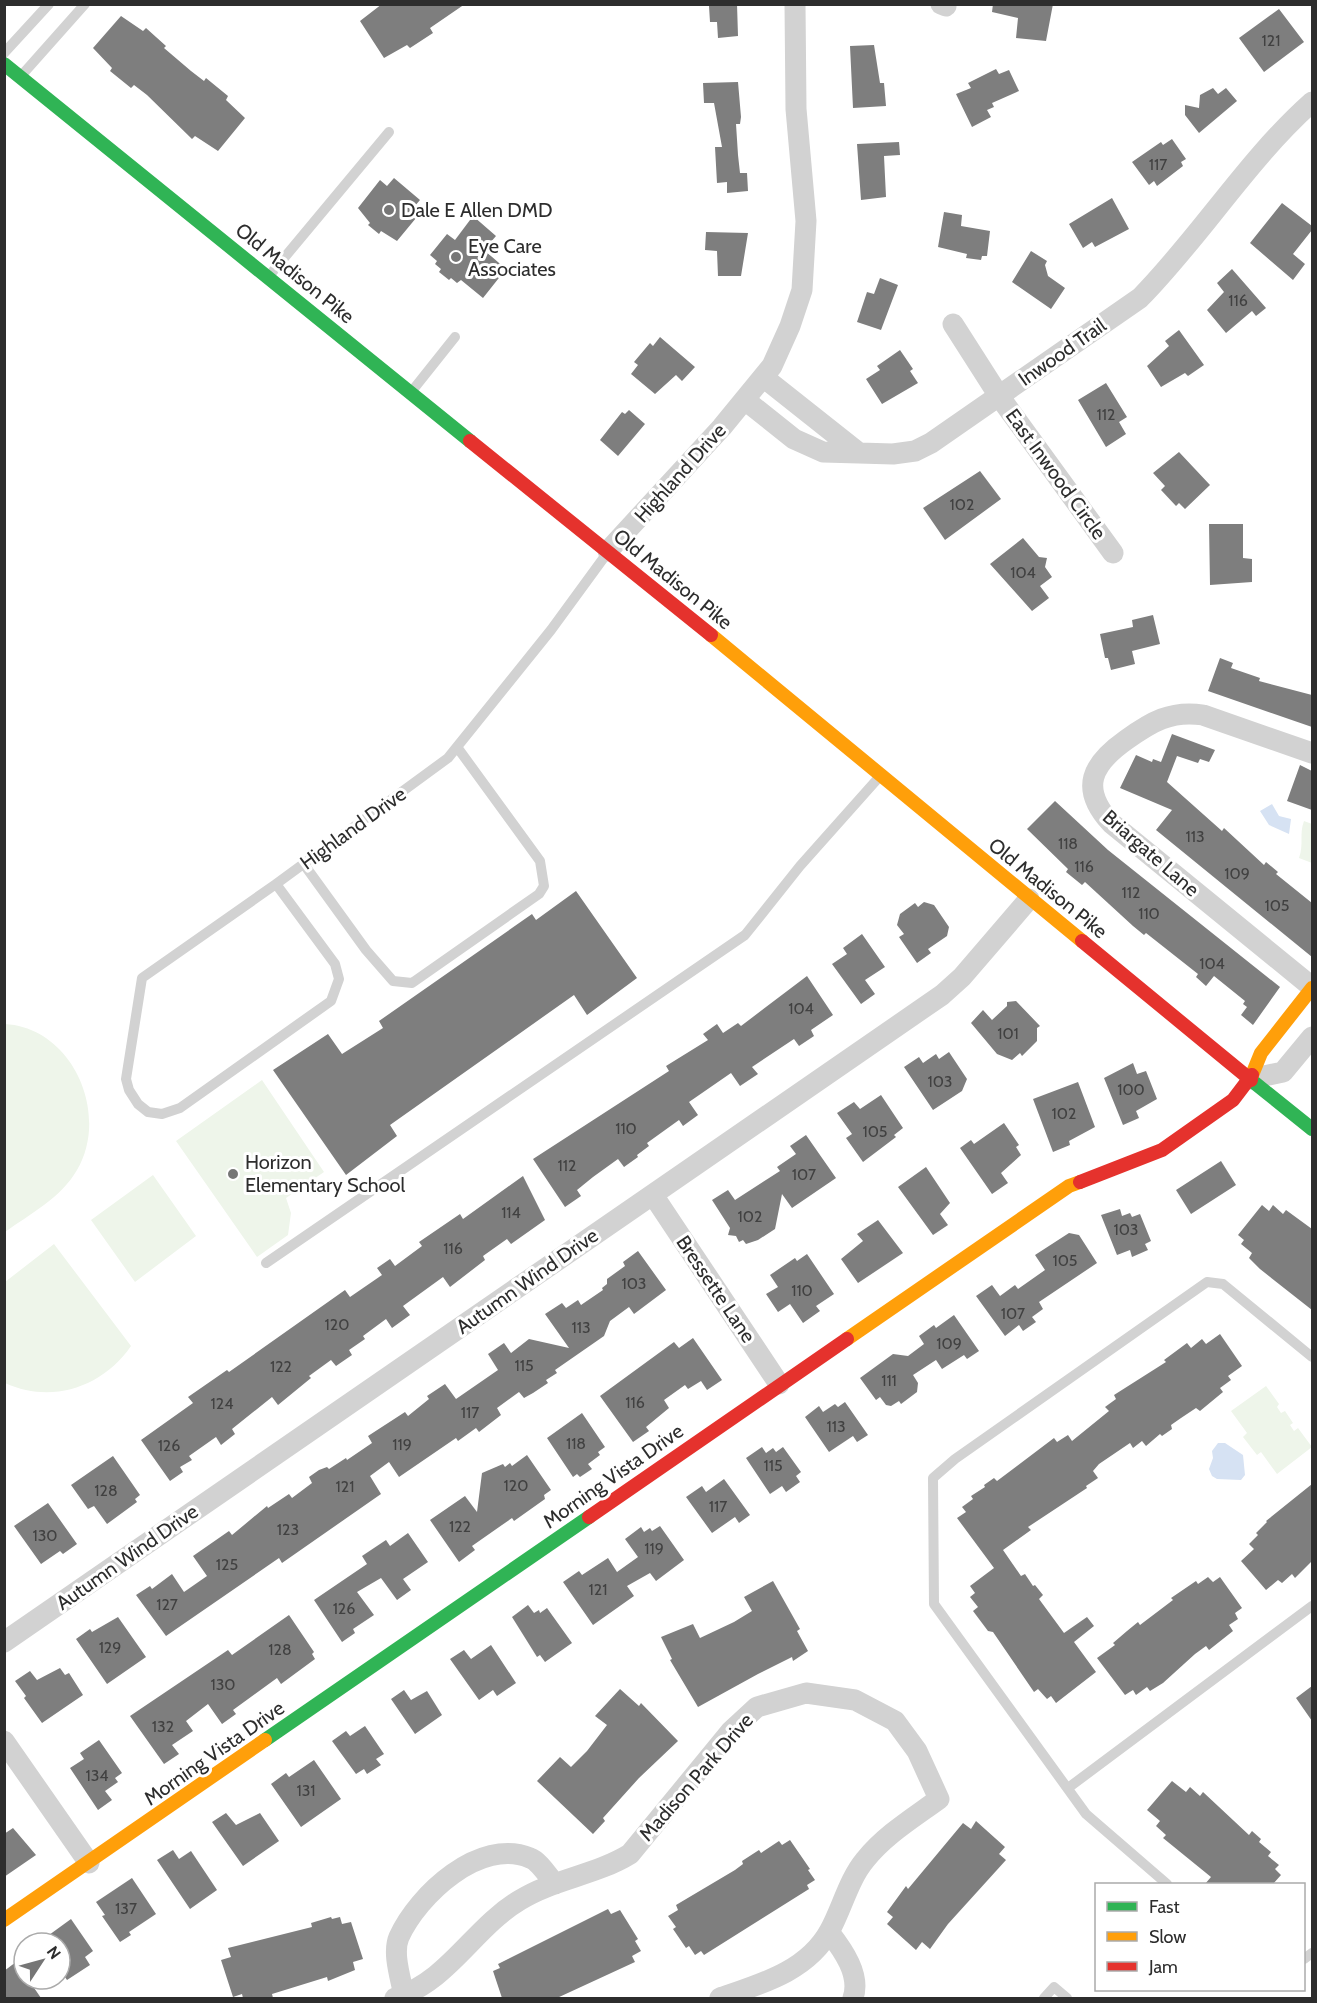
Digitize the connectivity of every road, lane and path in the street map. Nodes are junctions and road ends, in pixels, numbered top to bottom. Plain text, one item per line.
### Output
1 (49, 4) edge
2 (85, 4) edge
3 (795, 4) edge
4 (4, 54) edge
5 (4, 64) edge
6 (21, 77) junction
7 (1312, 102) edge
8 (389, 132) dead end
9 (269, 276) junction
10 (953, 324) dead end
11 (455, 337) dead end
12 (763, 377) junction
13 (411, 392) junction
14 (999, 396) junction
15 (744, 400) junction
16 (859, 453) junction
17 (608, 552) junction
18 (1113, 553) dead end
19 (457, 747) junction
20 (1312, 753) edge
21 (881, 775) junction
22 (303, 863) junction
23 (276, 884) junction
24 (1029, 898) junction
25 (1312, 987) edge
26 (1312, 1036) edge
27 (1250, 1079) junction
28 (1312, 1129) edge
29 (653, 1195) junction
30 (266, 1263) dead end
31 (1312, 1357) edge
32 (779, 1384) junction
33 (1312, 1606) edge
34 (4, 1642) edge
35 (4, 1741) edge
36 (1068, 1788) junction
37 (89, 1863) junction
38 (1166, 1883) edge
39 (555, 1884) junction
40 (4, 1920) edge
41 (829, 1932) junction
42 (399, 1997) edge
43 (720, 1998) edge
44 (854, 1998) edge
45 (1044, 1998) edge
46 (1067, 1998) edge

1 - 4 lane
2 - 6 lane
3 - 12 street, Highland Drive
5 - 6 main road, Old Madison Pike
6 - 9 main road, Old Madison Pike
7 - 14 street, Inwood Trail
8 - 9 lane
9 - 13 main road, Old Madison Pike
10 - 14 street, East Inwood Circle
11 - 13 lane
12 - 15 street, Highland Drive
12 - 16 street
13 - 17 main road, Old Madison Pike
14 - 16 street, Inwood Trail
14 - 18 street, East Inwood Circle
15 - 16 street, Inwood Trail
15 - 17 street, Highland Drive
17 - 19 lane, Highland Drive
17 - 21 main road, Old Madison Pike
19 - 22 lane, Highland Drive
19 - 22 lane
20 - 25 street, Briargate Lane
21 - 24 main road, Old Madison Pike
21 - 30 lane
22 - 23 lane, Highland Drive
23 - 23 lane, Highland Drive
24 - 27 main road, Old Madison Pike
24 - 29 street, Autumn Wind Drive
25 - 27 main road, Morning Vista Drive
26 - 27 street
27 - 28 main road, Old Madison Pike
27 - 32 main road, Morning Vista Drive
29 - 32 street, Bressette Lane
29 - 34 street, Autumn Wind Drive
31 - 36 lane
32 - 37 main road, Morning Vista Drive
33 - 36 lane
35 - 37 street
36 - 38 lane
37 - 40 main road, Morning Vista Drive
39 - 41 street, Madison Park Drive
39 - 42 street, Madison Park Drive
39 - 42 street, Madison Park Drive
41 - 43 street, Madison Park Drive
41 - 44 street
45 - 46 lane

